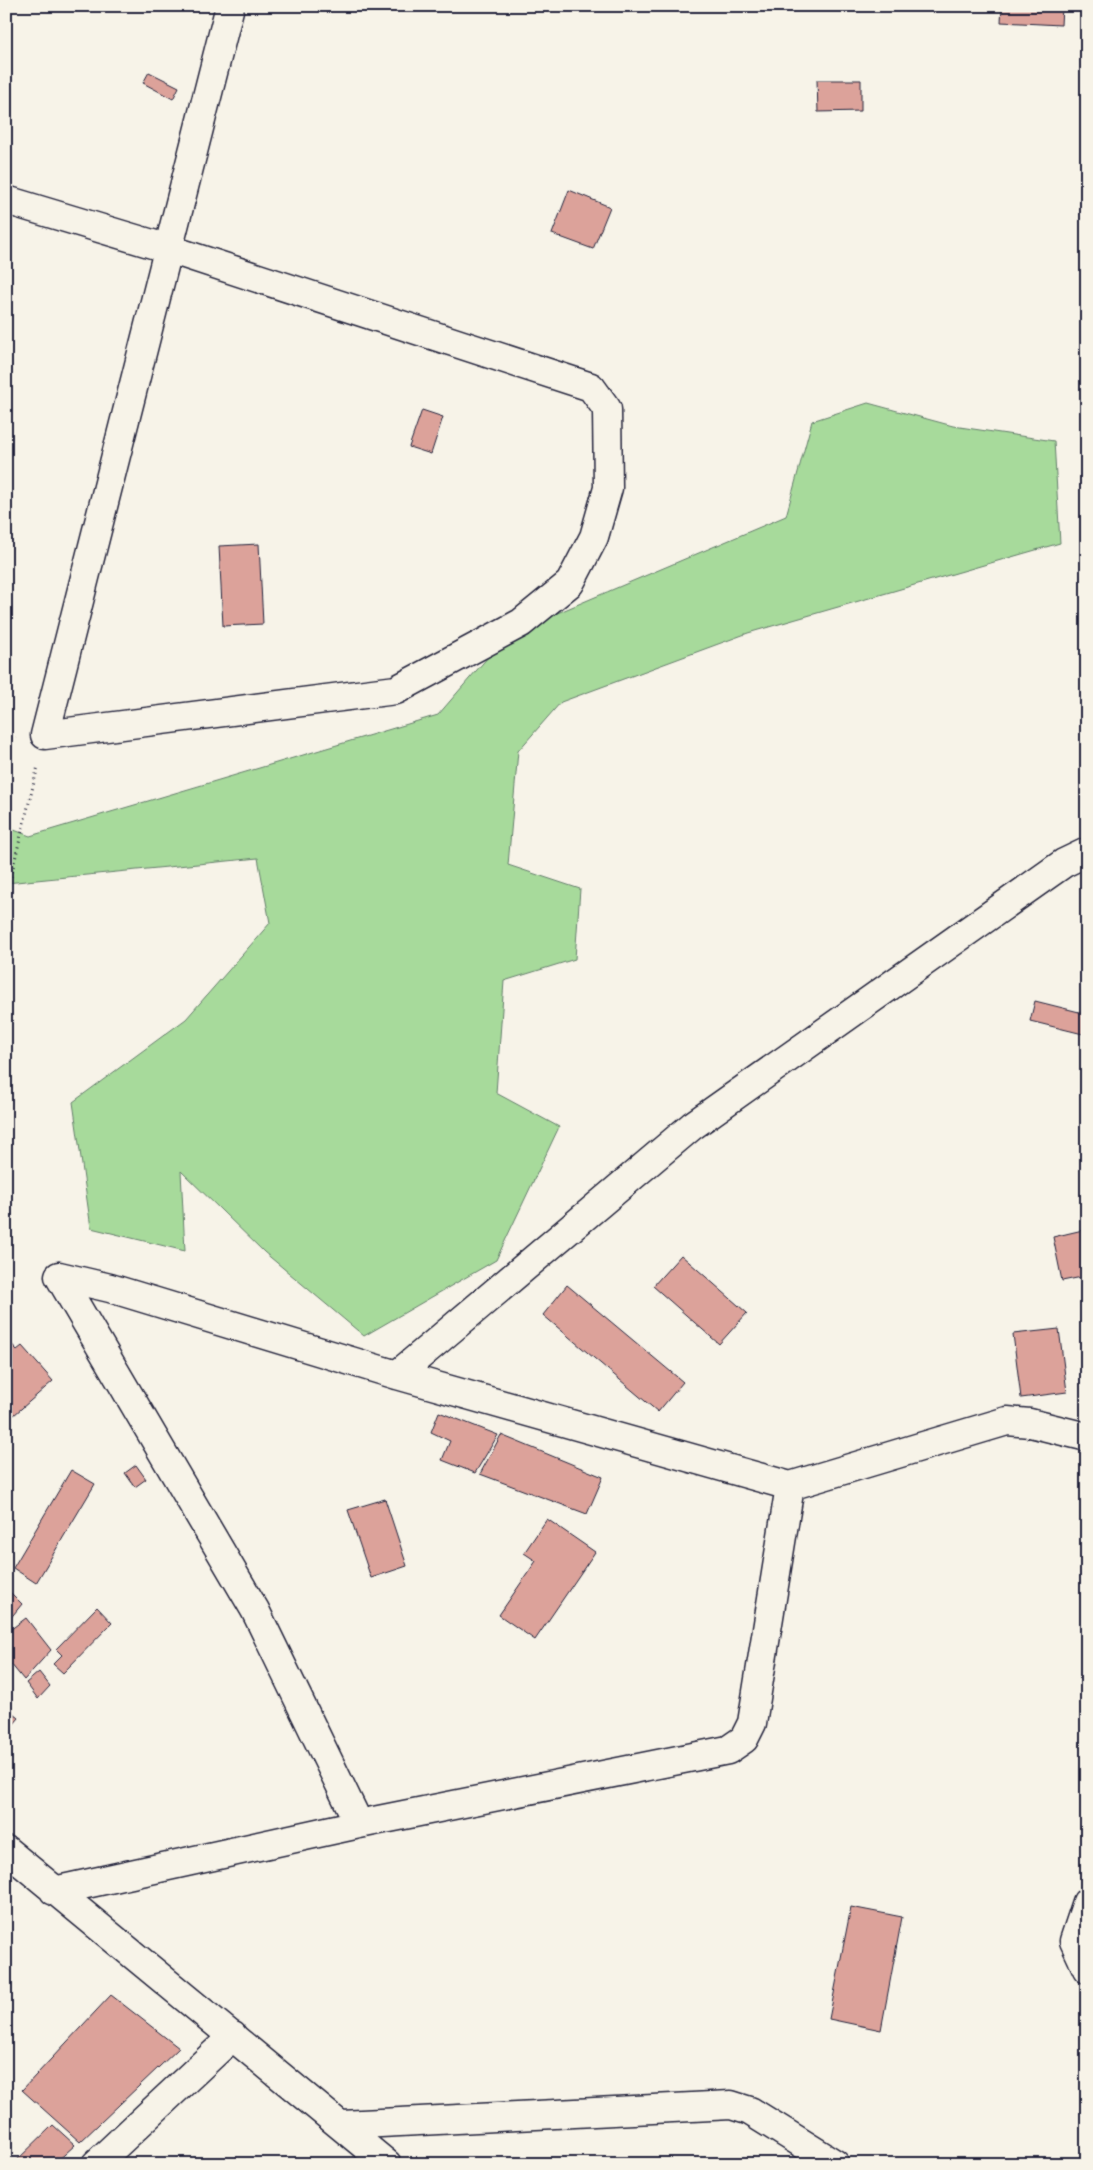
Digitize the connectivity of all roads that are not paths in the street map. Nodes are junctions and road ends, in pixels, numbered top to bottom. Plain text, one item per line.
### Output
1 (230, 6) edge
2 (6, 200) edge
3 (168, 249) junction
4 (1087, 852) edge
5 (397, 1375) junction
6 (1087, 1437) edge
7 (790, 1486) junction
8 (359, 1824) junction
9 (6, 1850) edge
10 (54, 1891) junction
11 (1087, 1902) edge
12 (1087, 1969) edge
13 (233, 2036) junction
14 (342, 2125) junction
15 (96, 2164) edge
16 (387, 2164) edge
17 (835, 2164) edge

1 - 3 street
2 - 3 street
3 - 3 street
4 - 5 street
5 - 7 street
5 - 8 street
6 - 7 street
7 - 8 street
8 - 10 street
9 - 10 street
10 - 13 street
11 - 12 street
13 - 14 street
13 - 15 street
14 - 16 street
14 - 17 street

